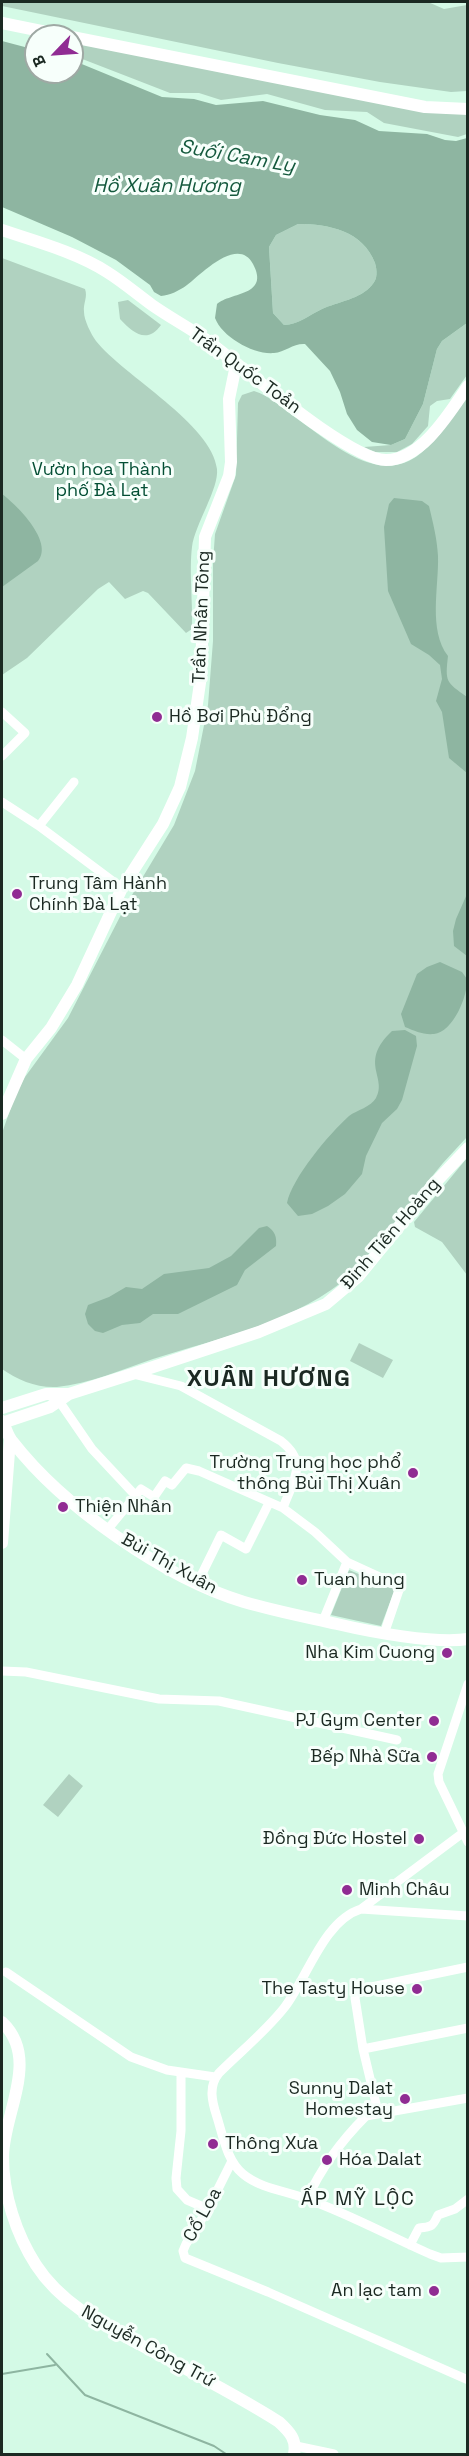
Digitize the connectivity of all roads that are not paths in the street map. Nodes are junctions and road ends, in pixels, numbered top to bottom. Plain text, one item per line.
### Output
1 (2, 23) edge
2 (24, 27) edge
3 (84, 39) edge
4 (468, 109) edge
5 (2, 230) edge
6 (236, 365) junction
7 (468, 386) edge
8 (2, 712) edge
9 (2, 756) edge
10 (74, 782) dead end
11 (2, 802) edge
12 (39, 826) junction
13 (123, 888) junction
14 (2, 1040) edge
15 (26, 1059) junction
16 (2, 1114) edge
17 (468, 1148) edge
18 (132, 1374) junction
19 (64, 1397) junction
20 (3, 1405) edge
21 (2, 1422) edge
22 (10, 1439) junction
23 (135, 1495) junction
24 (269, 1503) junction
25 (283, 1508) junction
26 (108, 1529) junction
27 (2, 1543) edge
28 (347, 1562) junction
29 (197, 1584) junction
30 (323, 1621) junction
31 (384, 1634) junction
32 (468, 1639) edge
33 (2, 1671) edge
34 (468, 1684) edge
35 (397, 1740) dead end
36 (464, 1832) junction
37 (468, 1842) edge
38 (361, 1909) junction
39 (468, 1916) edge
40 (468, 1967) edge
41 (6, 1972) dead end
42 (2, 2022) edge
43 (468, 2028) edge
44 (363, 2049) junction
45 (181, 2072) junction
46 (215, 2077) junction
47 (468, 2098) edge
48 (378, 2112) junction
49 (231, 2161) junction
50 (307, 2199) junction
51 (468, 2199) edge
52 (208, 2210) junction
53 (410, 2245) junction
54 (468, 2257) edge
55 (468, 2380) edge
56 (295, 2450) edge
57 (334, 2454) edge

1 - 2 main road
3 - 4 main road
5 - 6 main road, Trần Quốc Toản
6 - 7 main road, Trần Quốc Toản
6 - 13 main road, Trần Nhân Tông
8 - 9 street
10 - 12 street
11 - 12 street
12 - 13 street
13 - 15 main road, Trần Nhân Tông
14 - 15 street
15 - 16 main road, Trần Nhân Tông
17 - 18 main road, Đinh Tiên Hoàng
18 - 19 main road, Đinh Tiên Hoàng
18 - 25 street
19 - 20 main road, Đinh Tiên Hoàng
19 - 21 main road, Đinh Tiên Hoàng
19 - 23 street
20 - 21 main road
21 - 22 main road
22 - 26 main road, Bùi Thị Xuân
22 - 27 main road
23 - 24 street
23 - 26 street
24 - 25 street
24 - 29 street
25 - 28 street
26 - 29 main road, Bùi Thị Xuân
28 - 30 street
28 - 31 street
29 - 30 main road, Bùi Thị Xuân
30 - 31 main road, Bùi Thị Xuân
31 - 32 main road, Bùi Thị Xuân
33 - 35 street
34 - 36 street
36 - 37 street
36 - 38 street
38 - 39 street
38 - 46 street
40 - 44 street
41 - 45 street
42 - 56 main road, Nguyễn Công Trứ
43 - 44 street
44 - 48 street
45 - 46 street
45 - 52 street
46 - 49 street
47 - 48 street
48 - 50 street
49 - 50 street, Cổ Loa
49 - 52 street, Cổ Loa
50 - 53 street, Cổ Loa
51 - 53 street
52 - 55 street, Cổ Loa
53 - 54 street, Cổ Loa
56 - 57 street, Nguyễn Công Trứ

